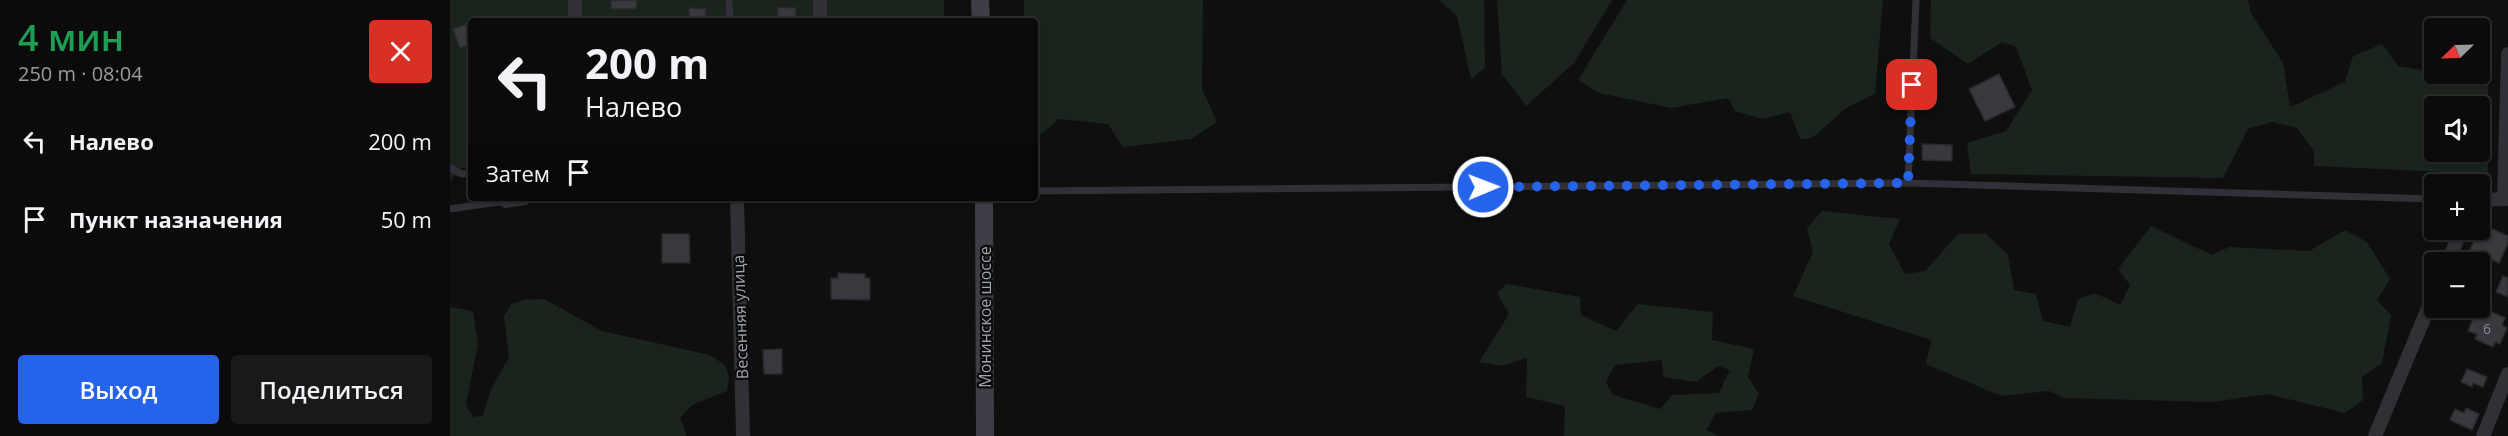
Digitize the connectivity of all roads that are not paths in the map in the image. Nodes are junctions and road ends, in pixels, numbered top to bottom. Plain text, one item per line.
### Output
1 (575, 0) edge
2 (729, 0) edge
3 (820, 0) edge
4 (981, 0) edge
5 (1916, 0) edge
6 (575, 18) edge
7 (730, 18) edge
8 (820, 18) edge
9 (981, 18) edge
10 (2508, 54) edge
11 (450, 169) edge
12 (468, 173) edge
13 (1908, 183) junction
14 (1038, 191) edge
15 (2424, 199) edge
16 (2506, 199) edge
17 (2490, 200) edge
18 (506, 201) edge
19 (737, 201) edge
20 (984, 201) edge
21 (450, 209) edge
22 (2424, 318) edge
23 (2508, 374) edge
24 (743, 436) edge
25 (985, 436) edge
26 (2375, 436) edge
27 (2483, 436) edge

1 - 6 street
2 - 7 lane
3 - 8 street
4 - 9 main road
5 - 13 lane
10 - 16 street
11 - 12 lane
13 - 14 lane
13 - 15 lane
16 - 17 street
18 - 21 lane
19 - 24 street, Весенняя улица
20 - 25 main road, Монинское шоссе
22 - 26 street
23 - 27 street

